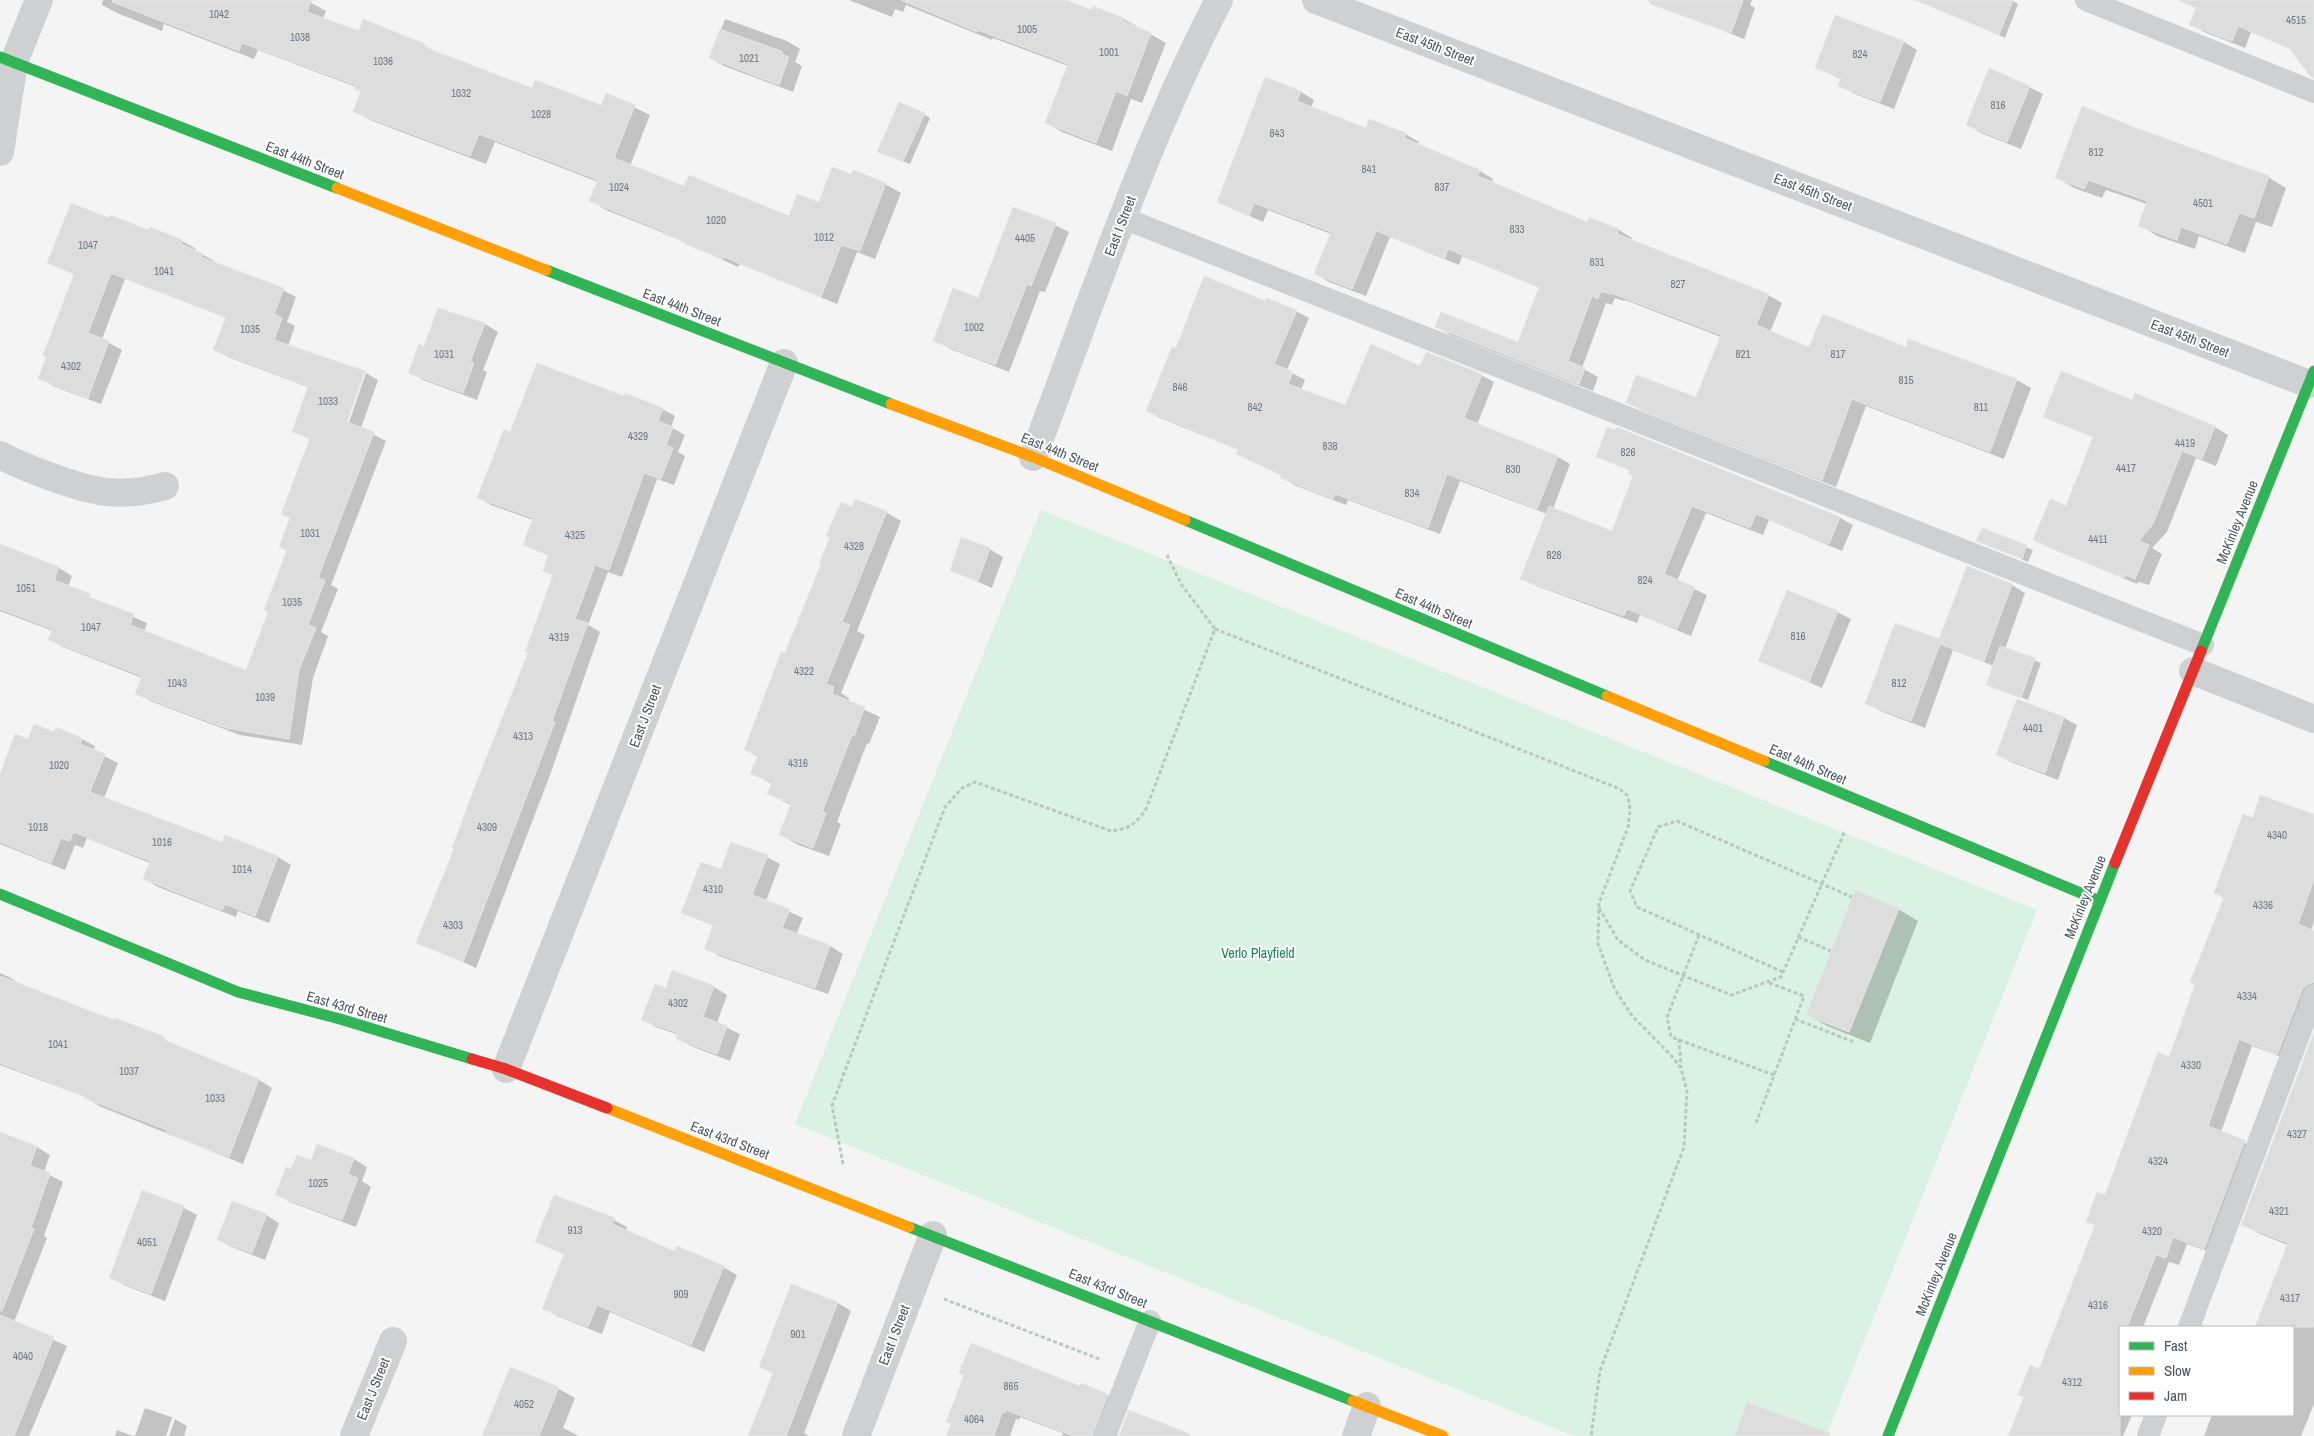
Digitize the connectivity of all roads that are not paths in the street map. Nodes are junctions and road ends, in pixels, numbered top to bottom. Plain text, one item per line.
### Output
1 (39, 0) edge
2 (1218, 0) edge
3 (1316, 0) edge
4 (2086, 0) edge
5 (7, 60) edge
6 (2314, 92) edge
7 (0, 152) edge
8 (1124, 218) junction
9 (784, 363) junction
10 (2312, 378) edge
11 (0, 455) edge
12 (1033, 457) junction
13 (165, 486) dead end
14 (2203, 645) junction
15 (2193, 671) junction
16 (2314, 719) edge
17 (0, 894) edge
18 (2100, 901) junction
19 (2314, 995) edge
20 (506, 1069) junction
21 (933, 1234) junction
22 (1150, 1320) junction
23 (2189, 1326) edge
24 (393, 1341) dead end
25 (1367, 1406) junction
26 (2156, 1416) edge
27 (354, 1436) edge
28 (856, 1436) edge
29 (1105, 1436) edge
30 (1356, 1436) edge
31 (1443, 1436) edge
32 (1888, 1436) edge
33 (2148, 1436) edge

1 - 5 street
2 - 8 street, East I Street
3 - 10 street, East 45th Street
4 - 6 lane
5 - 7 street
5 - 9 street, East 44th Street
8 - 12 street, East I Street
8 - 14 lane
9 - 12 street, East 44th Street
9 - 20 street, East J Street
10 - 14 street, McKinley Avenue
11 - 13 street
12 - 18 street, East 44th Street
14 - 15 street, McKinley Avenue
15 - 16 street
15 - 18 street, McKinley Avenue
17 - 20 street, East 43rd Street
18 - 32 street, McKinley Avenue
19 - 23 lane
20 - 21 street, East 43rd Street
21 - 22 street, East 43rd Street
21 - 28 street, East I Street
22 - 25 street, East 43rd Street
22 - 29 lane
24 - 27 street, East J Street
25 - 30 street
25 - 31 street, East 43rd Street
26 - 33 lane

